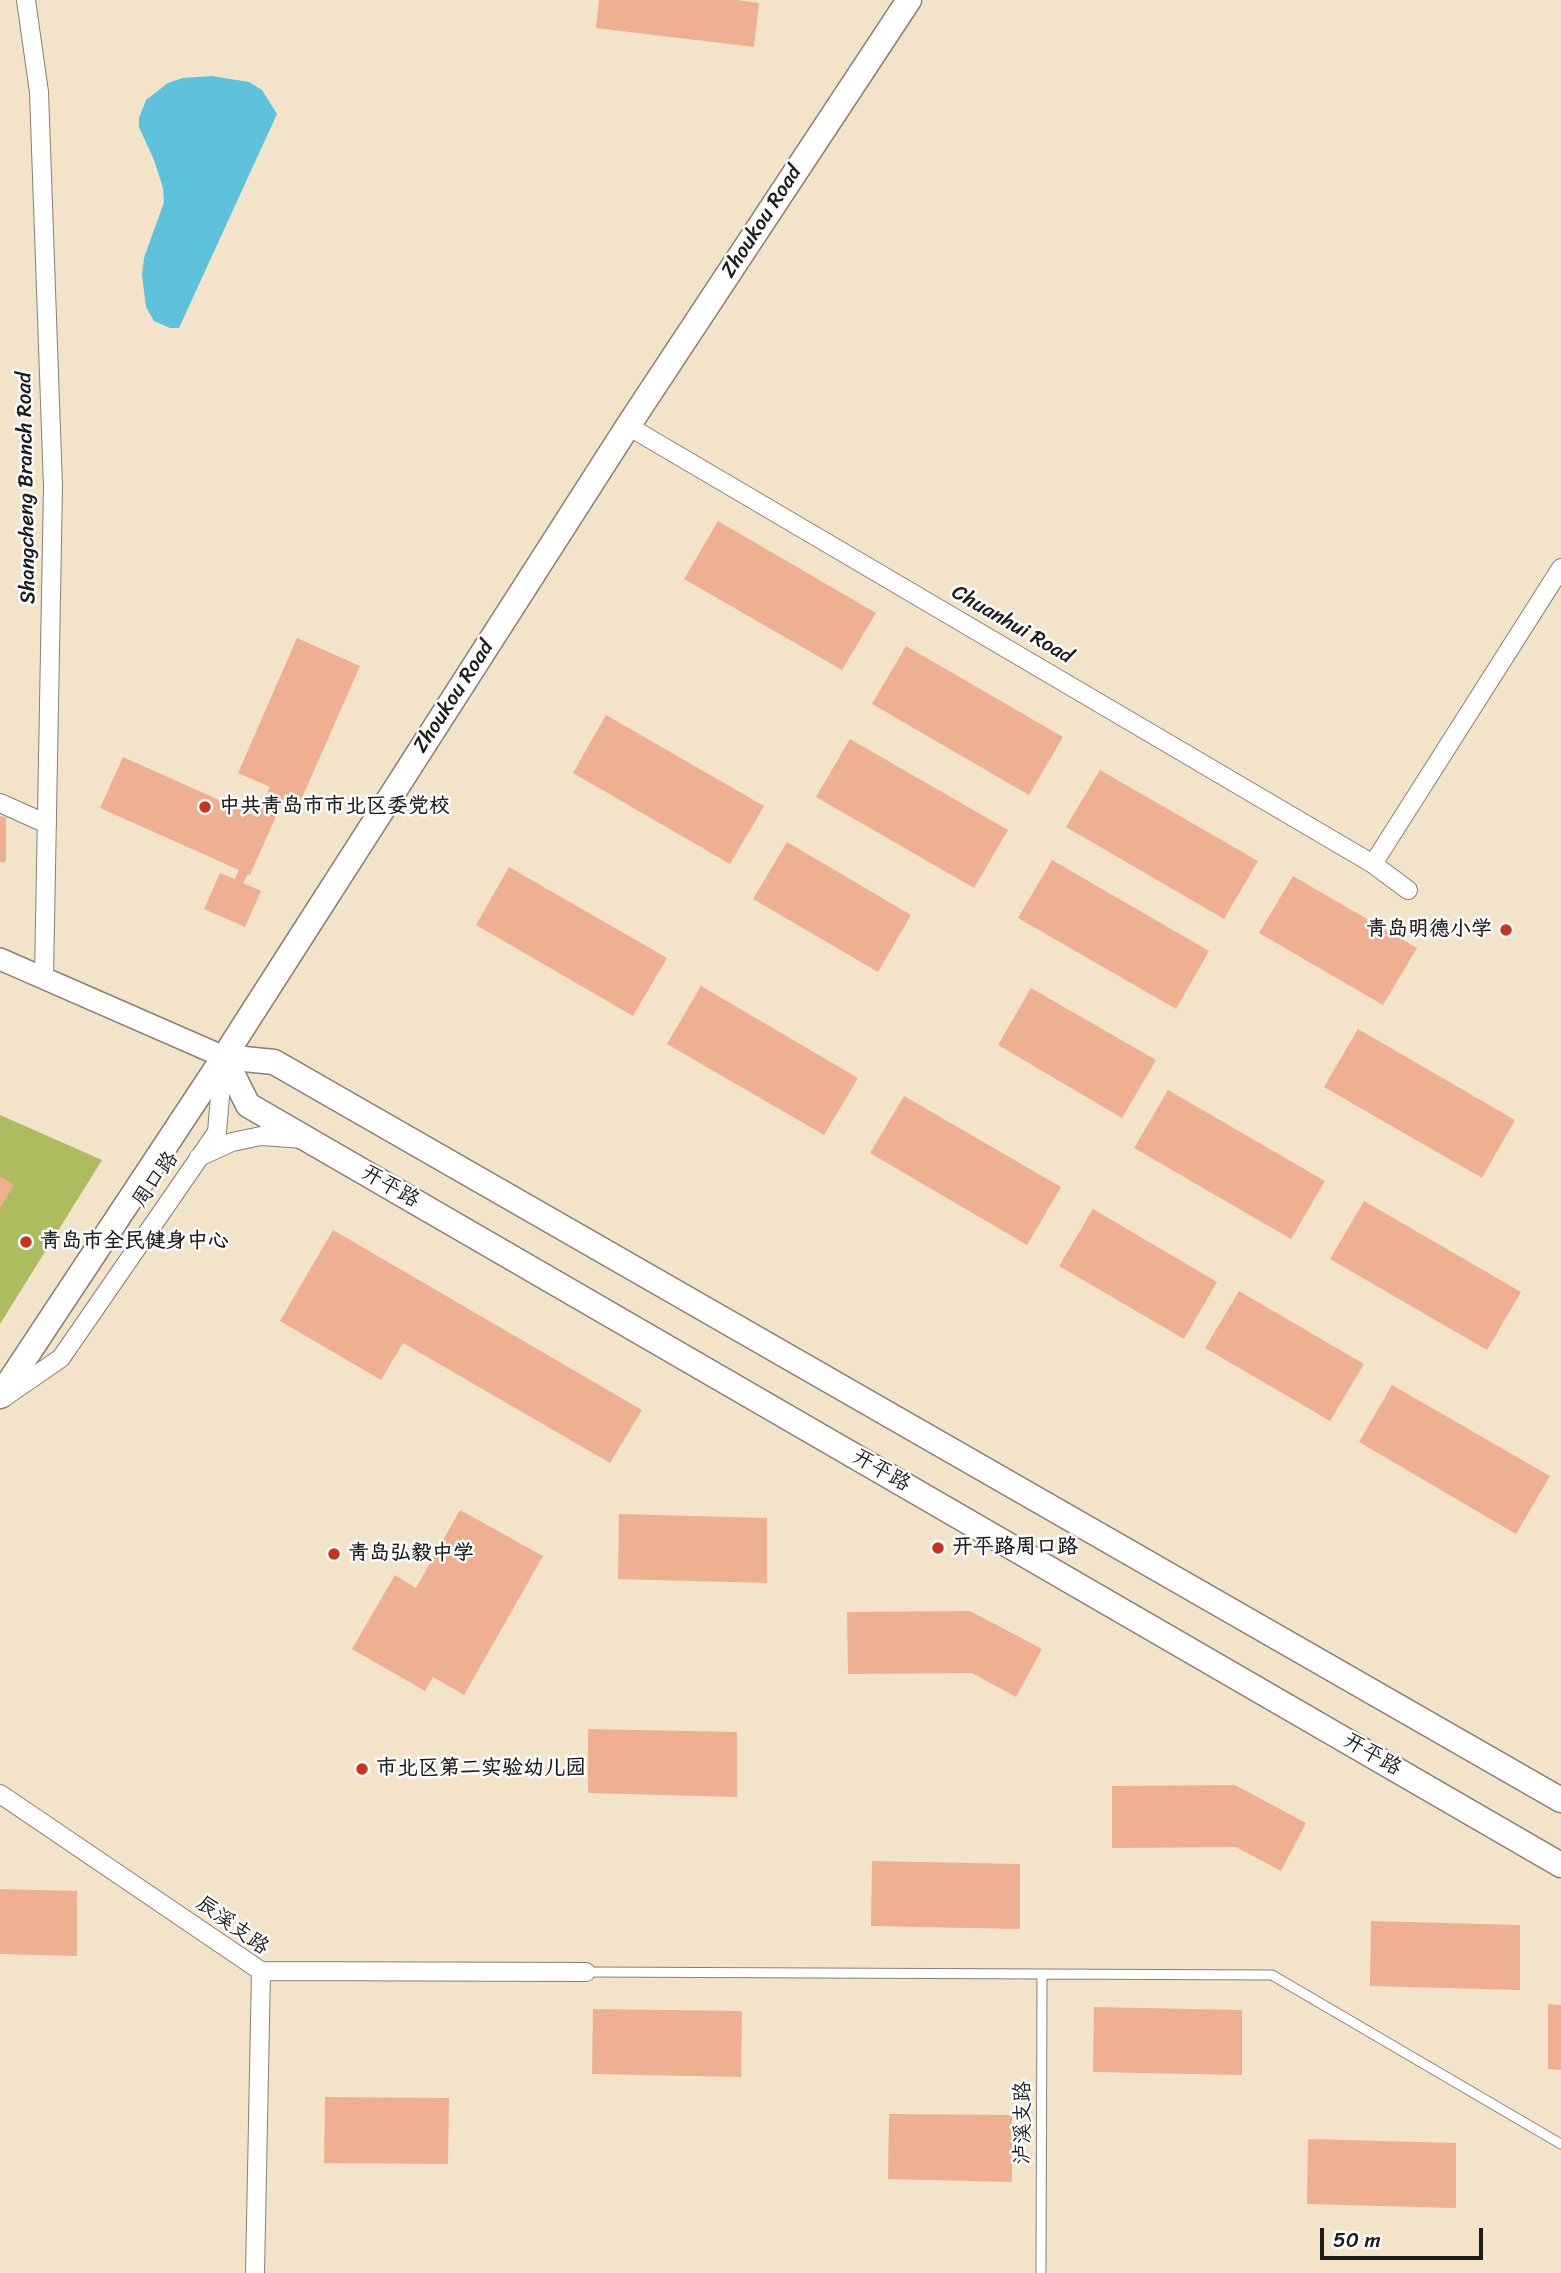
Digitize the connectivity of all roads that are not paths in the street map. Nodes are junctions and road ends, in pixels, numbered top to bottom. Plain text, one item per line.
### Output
1 (26, 0) edge
2 (909, 0) edge
3 (628, 426) junction
4 (1561, 568) edge
5 (0, 803) edge
6 (47, 824) junction
7 (1373, 864) junction
8 (1408, 890) dead end
9 (0, 958) edge
10 (44, 977) junction
11 (224, 1056) junction
12 (307, 1139) junction
13 (199, 1157) junction
14 (0, 1398) edge
15 (0, 1794) edge
16 (1561, 1800) edge
17 (1561, 1865) edge
18 (261, 1971) junction
19 (586, 1972) joint
20 (1042, 1974) junction
21 (1561, 2144) edge
22 (255, 2273) edge
23 (1041, 2273) edge

1 - 6 street, Shangcheng Branch Road
2 - 3 main road, Zhoukou Road
3 - 7 street, Chuanhui Road
3 - 11 main road, Zhoukou Road
4 - 7 street
5 - 6 street
6 - 10 street, Shangcheng Branch Road
7 - 8 street, Chuanhui Road
9 - 10 street
10 - 11 street
11 - 12 main road, 开平路
11 - 13 street, 周口路
11 - 14 main road, Zhoukou Road
11 - 16 main road
12 - 13 street
12 - 17 main road, 开平路
13 - 14 street, 周口路
15 - 18 street, 辰溪支路
18 - 19 street
18 - 22 street, 辰溪支路
19 - 20 lane
20 - 21 lane
20 - 23 lane, 泸溪支路

